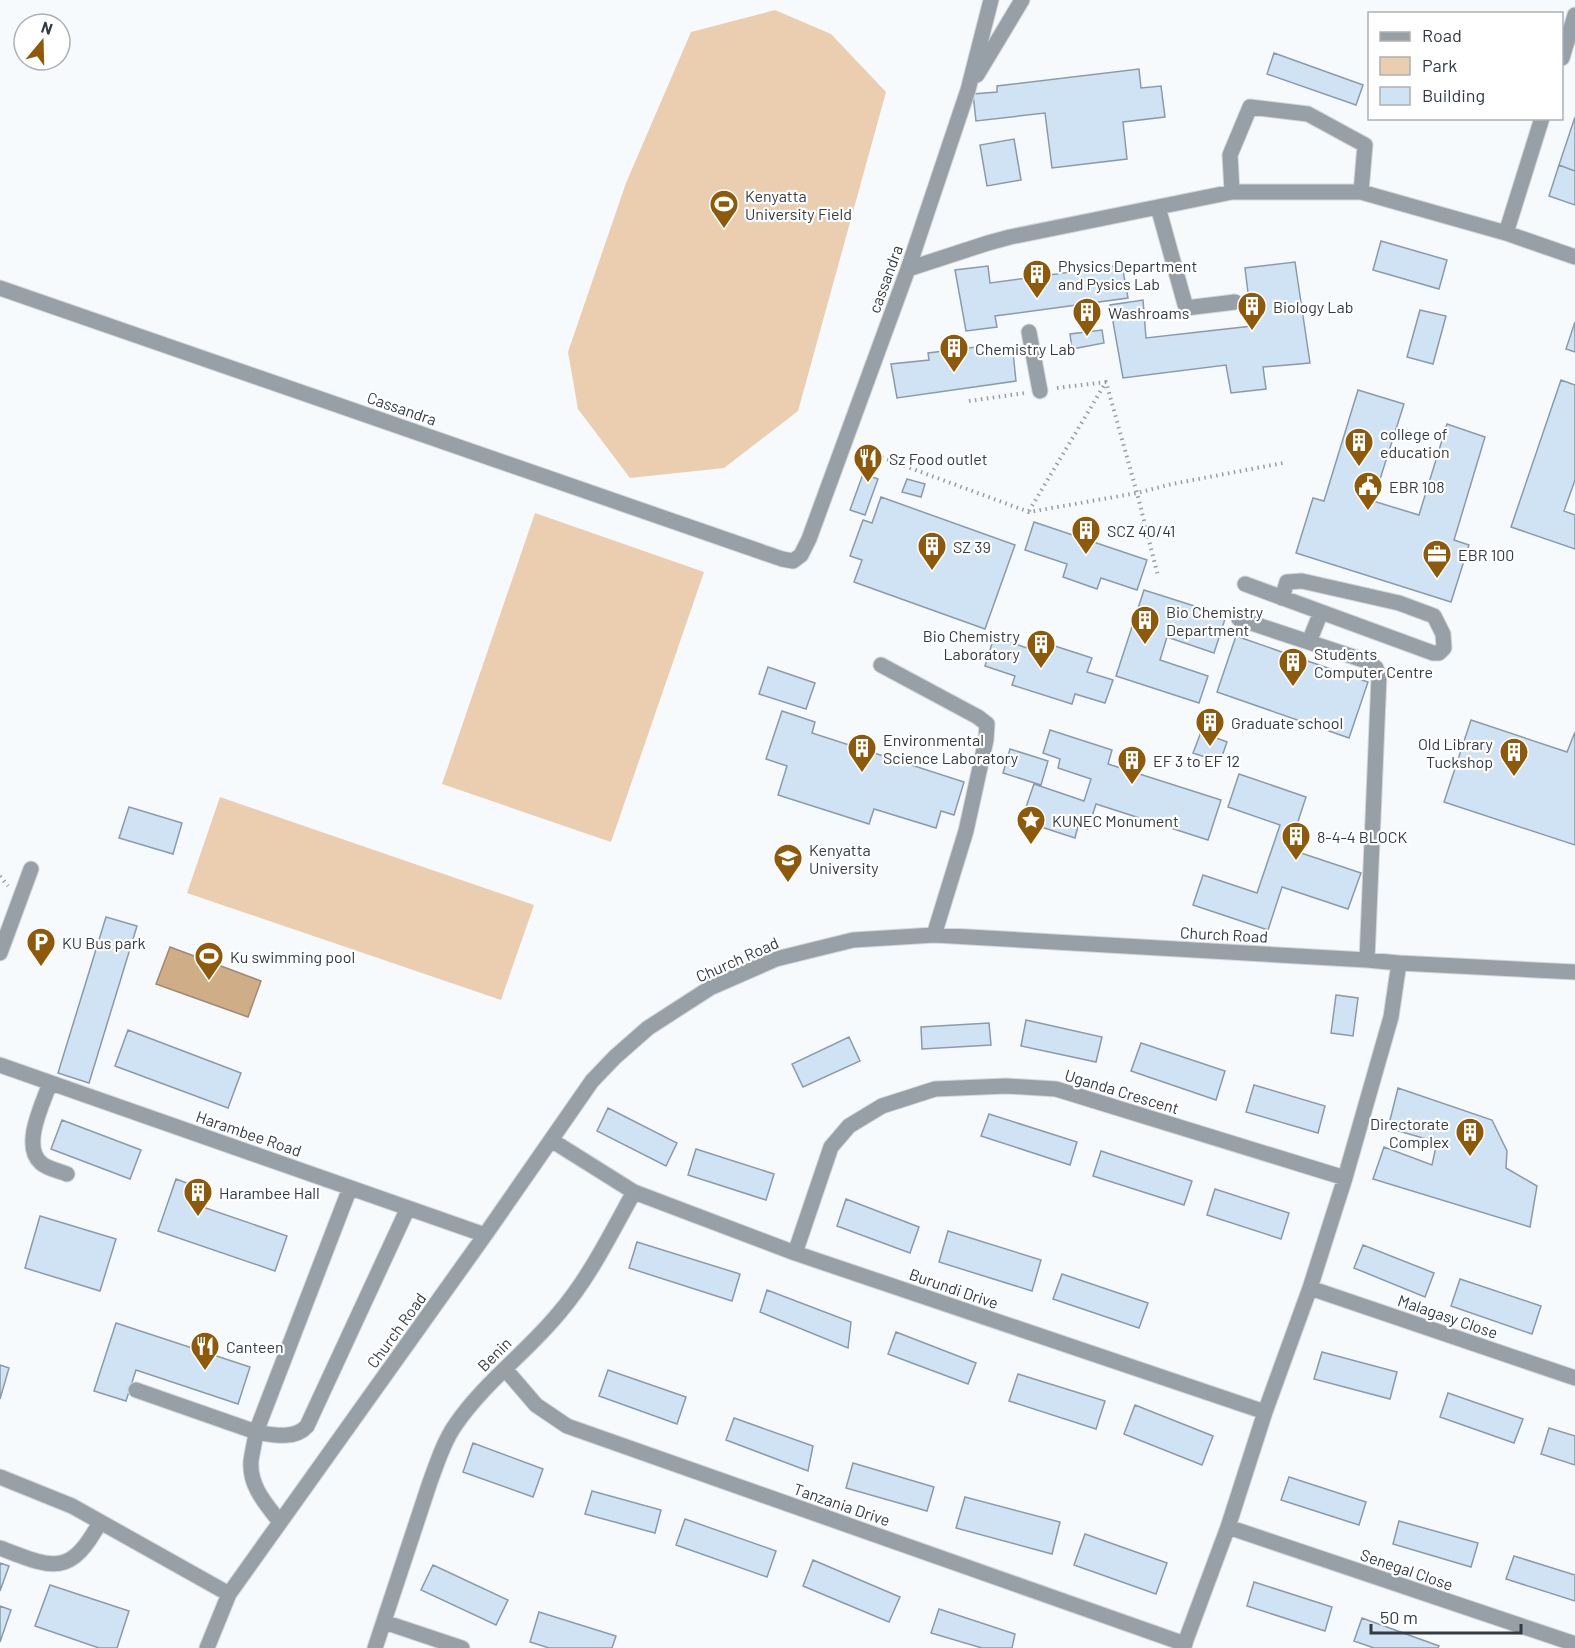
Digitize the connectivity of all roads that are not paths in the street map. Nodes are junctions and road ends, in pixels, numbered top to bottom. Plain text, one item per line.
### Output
1 (991, 0) edge
2 (1022, 0) edge
3 (1575, 15) edge
4 (1563, 55) edge
5 (968, 90) junction
6 (1541, 120) edge
7 (1232, 192) junction
8 (1361, 192) junction
9 (1158, 207) junction
10 (1506, 233) junction
11 (1575, 257) edge
12 (908, 269) junction
13 (0, 288) edge
14 (1235, 302) dead end
15 (1029, 332) dead end
16 (1040, 391) road end
17 (793, 561) joint
18 (1245, 584) dead end
19 (1282, 598) junction
20 (1321, 612) junction
21 (1239, 619) dead end
22 (1309, 642) junction
23 (881, 665) dead end
24 (32, 869) dead end
25 (934, 935) junction
26 (0, 953) edge
27 (1367, 960) junction
28 (1399, 963) junction
29 (1575, 972) edge
30 (0, 1065) edge
31 (50, 1083) junction
32 (551, 1140) junction
33 (67, 1174) dead end
34 (1345, 1178) junction
35 (350, 1188) junction
36 (634, 1192) junction
37 (408, 1208) junction
38 (485, 1235) junction
39 (795, 1253) junction
40 (1310, 1288) junction
41 (505, 1369) junction
42 (1575, 1378) edge
43 (136, 1390) dead end
44 (1265, 1412) junction
45 (256, 1432) junction
46 (0, 1477) edge
47 (100, 1522) junction
48 (280, 1522) junction
49 (1228, 1527) junction
50 (0, 1548) edge
51 (229, 1593) junction
52 (384, 1622) junction
53 (1575, 1644) edge
54 (1184, 1646) edge
55 (207, 1648) edge
56 (375, 1648) edge
57 (462, 1648) edge

1 - 5 lane, cassandra
2 - 5 lane
3 - 4 lane
5 - 12 lane, cassandra
6 - 10 lane
7 - 8 lane
7 - 8 lane
7 - 9 lane
8 - 10 lane
9 - 12 lane
9 - 14 lane
10 - 11 lane
12 - 17 lane, cassandra
13 - 17 lane, Cassandra
15 - 16 lane
18 - 19 lane
19 - 20 lane
19 - 20 lane
20 - 22 lane
21 - 22 lane
22 - 27 lane
23 - 25 lane
24 - 26 lane
25 - 27 lane, Church Road
25 - 32 lane, Church Road
27 - 28 lane, Church Road
28 - 29 lane, Church Road
28 - 34 lane
30 - 31 lane, Harambee Road
31 - 33 lane
31 - 35 lane, Harambee Road
32 - 36 lane
32 - 38 lane, Church Road
34 - 39 lane, Uganda Crescent
34 - 40 lane
35 - 37 lane, Harambee Road
35 - 45 lane
36 - 39 lane, Burundi Drive
36 - 41 lane, Benin
37 - 38 lane, Harambee Road
37 - 45 lane
38 - 48 lane, Church Road
39 - 44 lane, Burundi Drive
40 - 42 lane, Malagasy Close
40 - 44 lane
41 - 52 lane, Benin
41 - 54 lane, Tanzania Drive
43 - 45 lane
44 - 49 lane
45 - 48 lane
46 - 47 lane
47 - 50 lane
47 - 51 lane
48 - 51 lane, Church Road
49 - 53 lane, Senegal Close
49 - 54 lane
51 - 55 lane, Church Road
52 - 56 lane, Benin
52 - 57 lane

